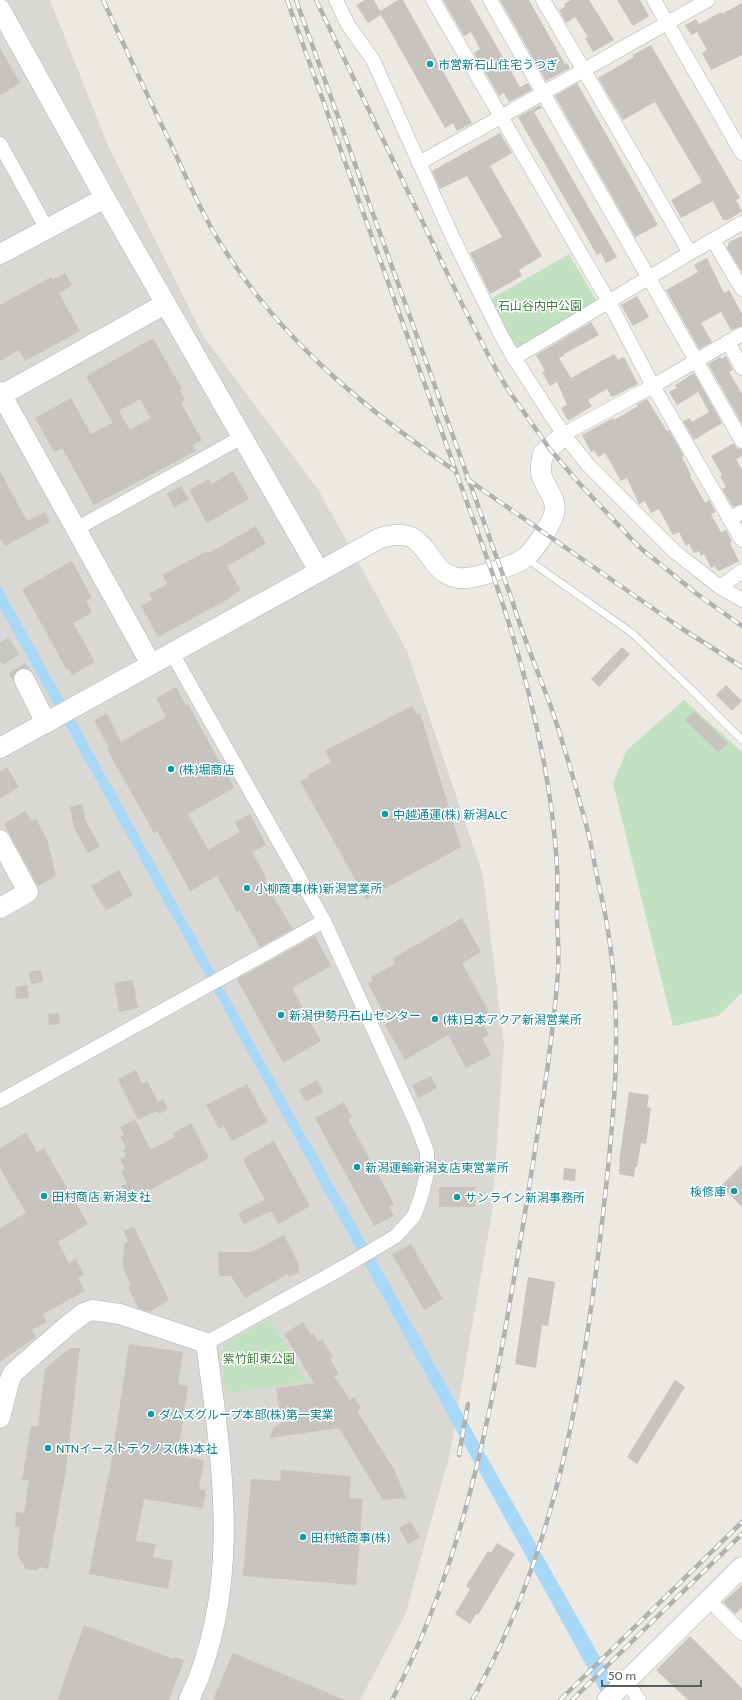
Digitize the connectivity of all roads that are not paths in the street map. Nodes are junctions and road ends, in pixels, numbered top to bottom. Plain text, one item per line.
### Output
1 (336, 0) edge
2 (433, 0) edge
3 (490, 0) edge
4 (543, 0) edge
5 (654, 0) edge
6 (708, 0) edge
7 (0, 9) edge
8 (667, 22) junction
9 (583, 70) junction
10 (544, 93) junction
11 (501, 116) junction
12 (0, 144) edge
13 (742, 153) edge
14 (419, 163) junction
15 (105, 198) junction
16 (742, 224) edge
17 (47, 229) junction
18 (713, 240) junction
19 (690, 253) junction
20 (0, 254) edge
21 (649, 278) junction
22 (742, 289) edge
23 (609, 302) junction
24 (165, 304) junction
25 (742, 334) edge
26 (728, 342) junction
27 (514, 358) junction
28 (696, 360) junction
29 (742, 368) edge
30 (653, 386) junction
31 (1, 395) edge
32 (564, 435) junction
33 (242, 437) junction
34 (742, 441) edge
35 (742, 512) edge
36 (730, 519) junction
37 (76, 529) junction
38 (742, 540) edge
39 (525, 558) junction
40 (319, 571) junction
41 (742, 571) edge
42 (720, 587) junction
43 (742, 600) edge
44 (172, 653) junction
45 (151, 664) junction
46 (24, 679) tunnel mouth
47 (46, 723) junction
48 (742, 740) edge
49 (0, 748) edge
50 (0, 840) edge
51 (0, 908) edge
52 (324, 921) junction
53 (0, 1101) edge
54 (206, 1343) junction
55 (0, 1418) edge
56 (742, 1567) edge
57 (709, 1600) junction
58 (742, 1634) edge
59 (626, 1680) junction
60 (189, 1700) edge
61 (607, 1700) edge
62 (639, 1700) edge

1 - 14 street
2 - 11 street
3 - 10 street
4 - 9 street
5 - 8 street
6 - 8 street
7 - 15 street
8 - 9 street
8 - 13 street
9 - 10 street
9 - 19 street
10 - 11 street
10 - 21 street
11 - 14 street
11 - 23 street
12 - 17 street
14 - 27 street
15 - 17 street
15 - 24 street
16 - 18 street
17 - 20 street
18 - 19 street
18 - 22 street
19 - 21 street
21 - 23 street
21 - 28 street
23 - 27 street
23 - 30 street
24 - 31 street
24 - 33 street
25 - 26 street
26 - 28 street
26 - 29 street
27 - 32 street
28 - 30 street
28 - 34 street
30 - 32 street
30 - 36 street
31 - 37 street
32 - 39 street
32 - 42 street
33 - 37 street
33 - 40 street
35 - 36 street
36 - 38 street
37 - 45 street
39 - 40 street
39 - 48 lane
40 - 44 street
41 - 42 street
42 - 43 street
44 - 45 street
44 - 52 street
45 - 47 street
46 - 47 street
47 - 49 street
50 - 51 street
52 - 53 street
52 - 54 street
54 - 55 street
54 - 60 street
56 - 57 street
57 - 58 street
57 - 59 street
59 - 61 street
59 - 62 street

